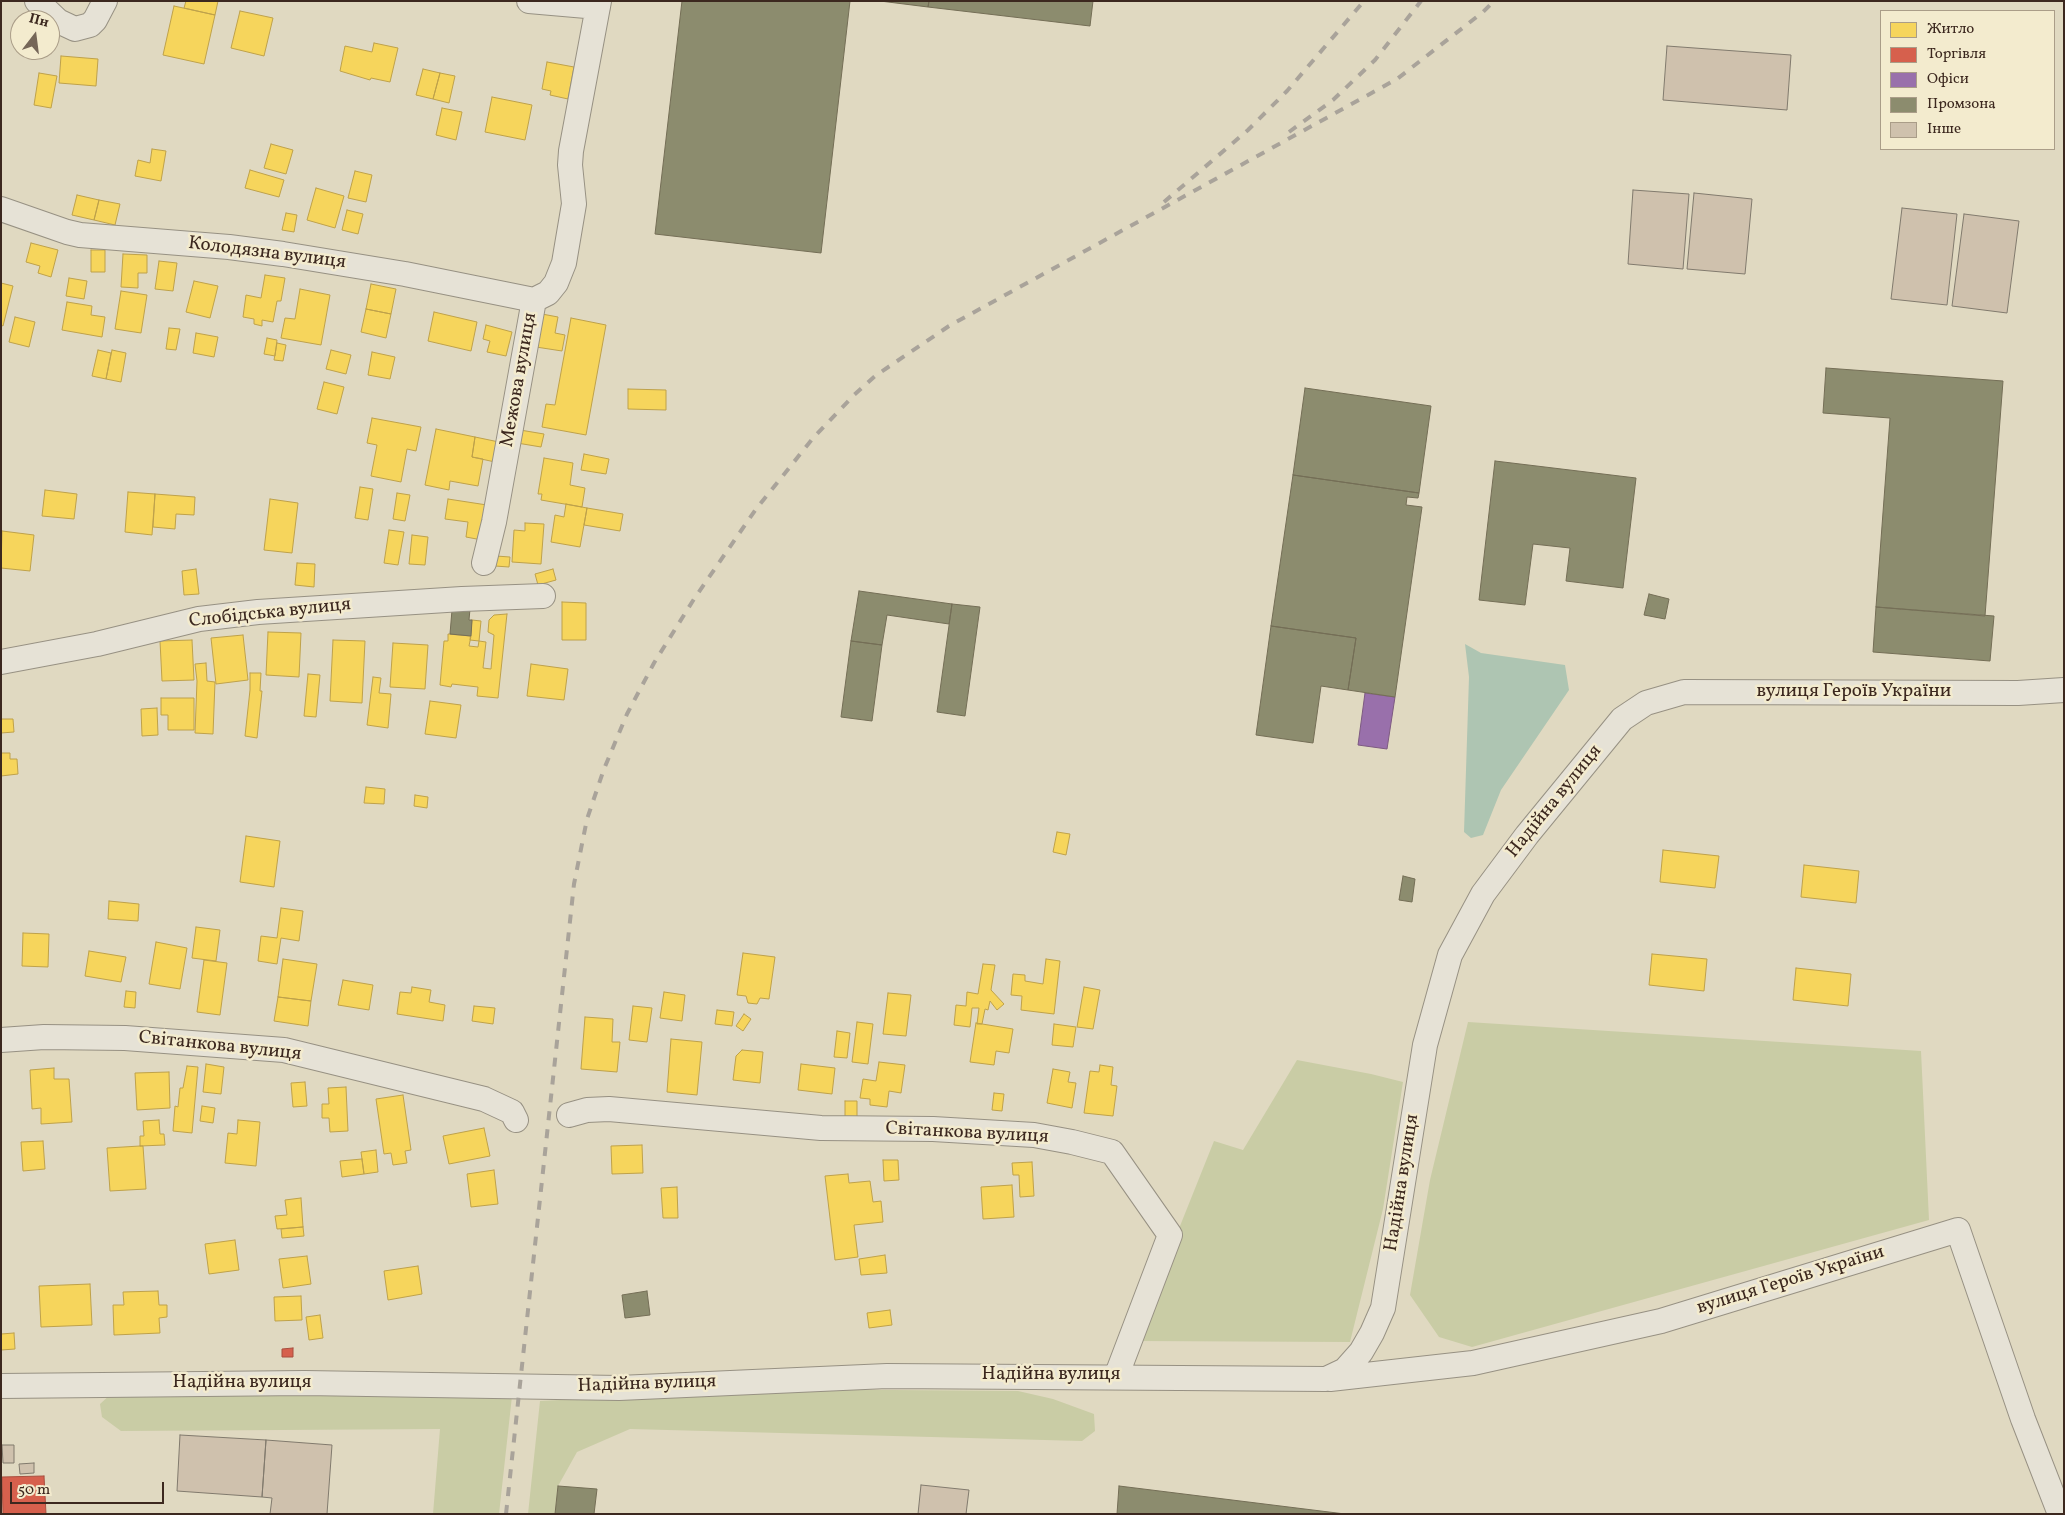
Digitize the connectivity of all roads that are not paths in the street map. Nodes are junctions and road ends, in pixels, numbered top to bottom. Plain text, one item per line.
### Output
1 (37, 1) edge
2 (105, 1) edge
3 (529, 1) edge
4 (599, 4) edge
5 (1, 209) edge
6 (534, 300) junction
7 (484, 563) dead end
8 (542, 596) dead end
9 (1, 662) edge
10 (2064, 690) edge
11 (1646, 703) joint
12 (1, 1040) edge
13 (568, 1115) dead end
14 (516, 1120) dead end
15 (1116, 1377) junction
16 (1326, 1379) junction
17 (1, 1386) edge
18 (2060, 1514) edge

1 - 2 street
3 - 4 street
4 - 6 street, Межова вулиця
5 - 6 street, Колодязна вулиця
6 - 7 street, Межова вулиця
8 - 9 street, Слобідська вулиця
10 - 11 street, вулиця Героїв України
11 - 16 street, Надійна вулиця
12 - 14 street, Світанкова вулиця
13 - 15 street, Світанкова вулиця
15 - 16 street, Надійна вулиця
15 - 17 street, Надійна вулиця
16 - 18 street, вулиця Героїв України

